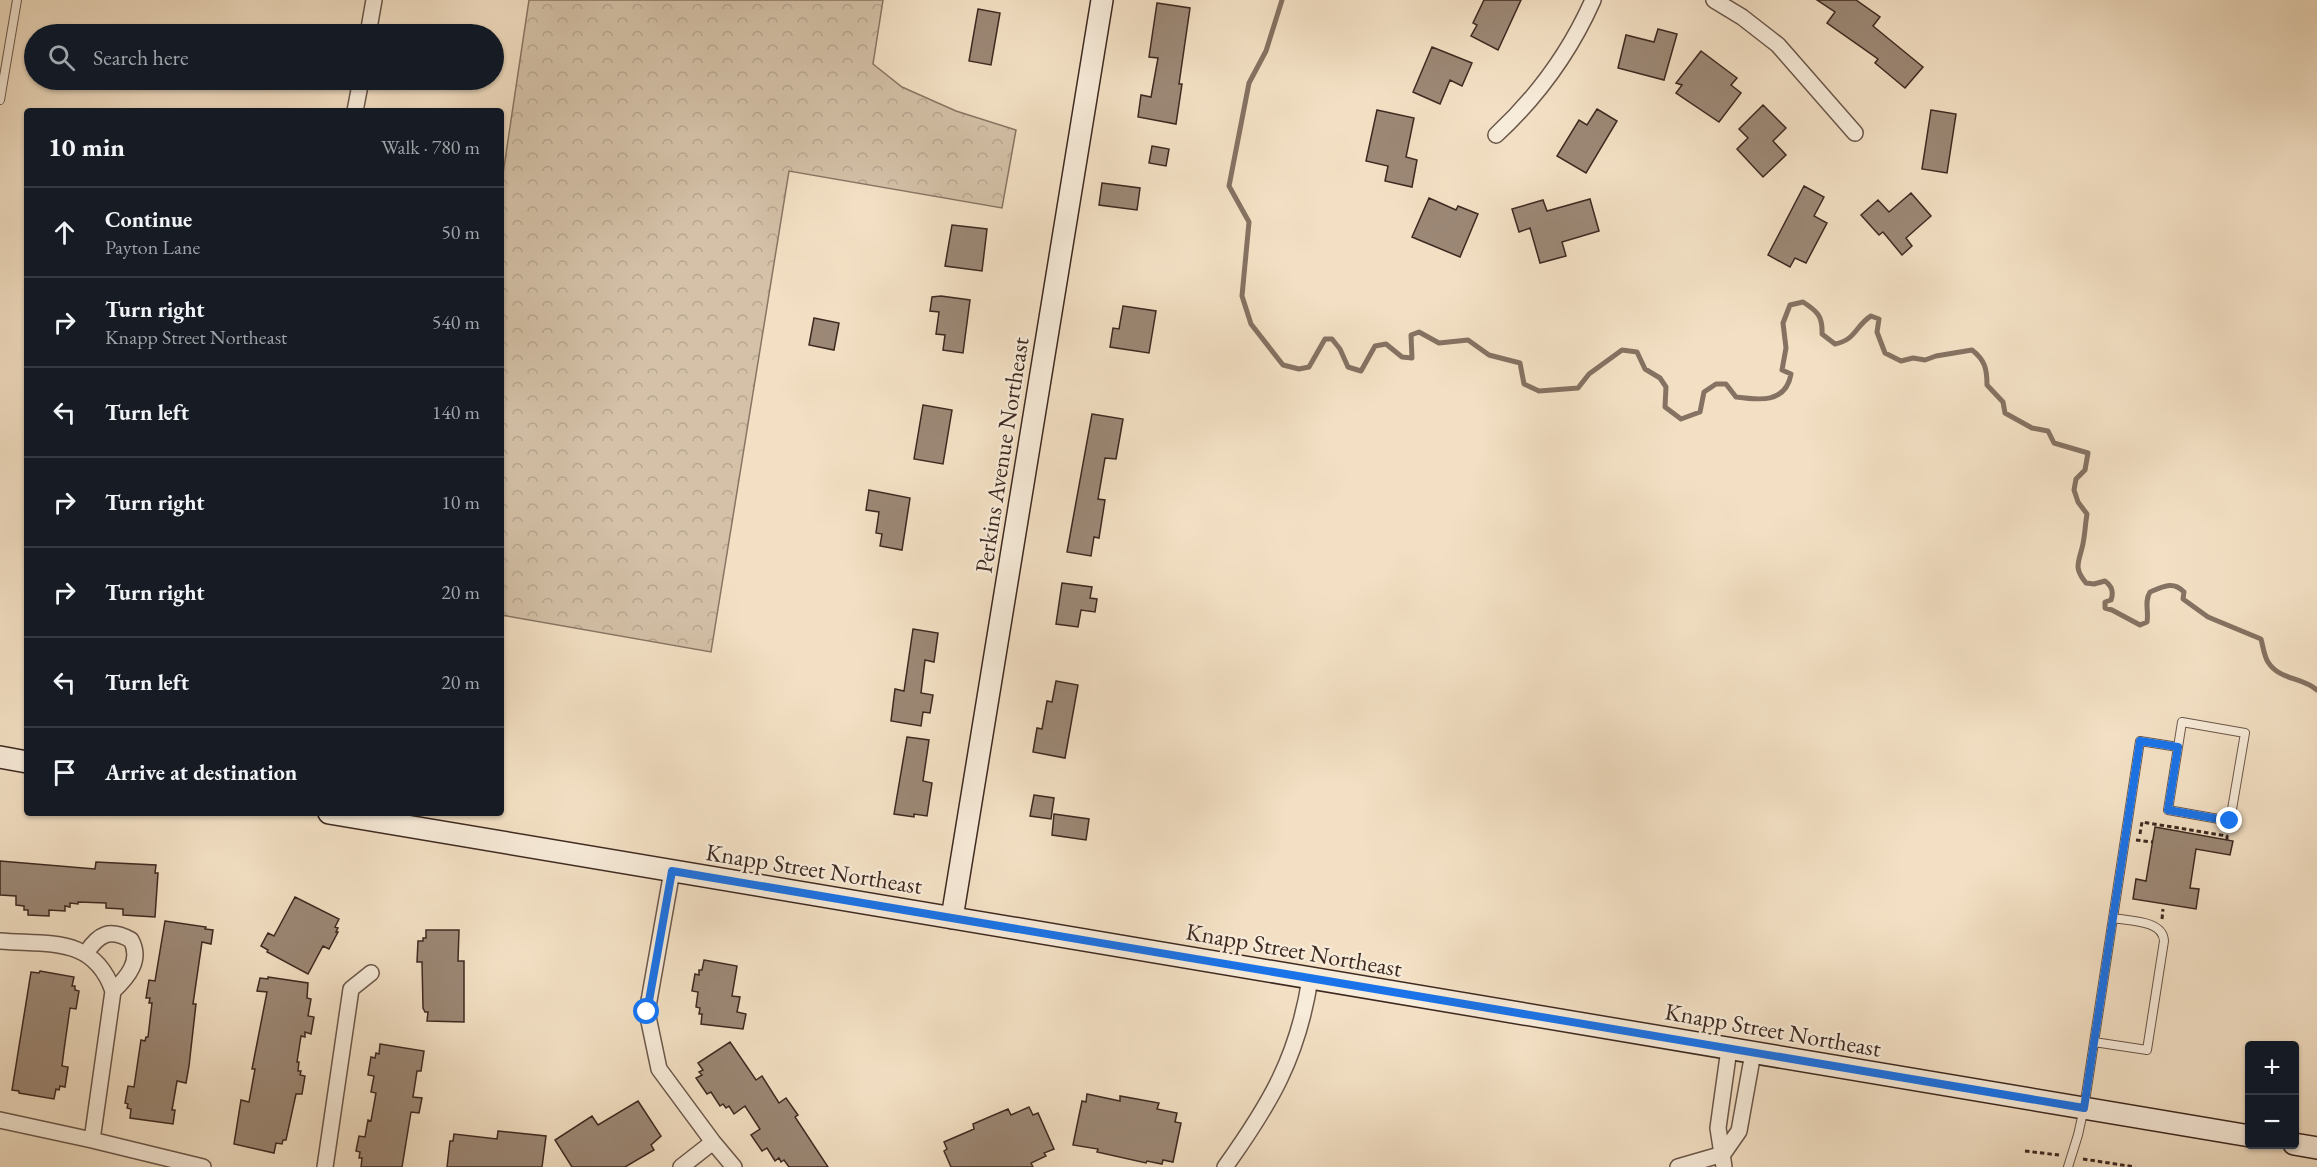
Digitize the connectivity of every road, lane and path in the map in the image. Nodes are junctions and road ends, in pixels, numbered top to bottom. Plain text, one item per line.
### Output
1 (16, 0) edge
2 (374, 0) edge
3 (1102, 0) edge
4 (1593, 0) edge
5 (1714, 0) edge
6 (370, 24) edge
7 (359, 90) edge
8 (0, 100) edge
9 (356, 108) edge
10 (1855, 133) dead end
11 (1496, 135) dead end
12 (2178, 747) junction
13 (0, 758) edge
14 (24, 762) edge
15 (347, 816) edge
16 (2139, 840) dead end
17 (2227, 840) dead end
18 (672, 871) junction
19 (2153, 914) dead end
20 (2163, 915) dead end
21 (952, 918) junction
22 (2113, 918) junction
23 (0, 941) edge
24 (86, 953) junction
25 (371, 973) dead end
26 (1310, 979) junction
27 (113, 991) junction
28 (2094, 1042) junction
29 (1729, 1049) junction
30 (1753, 1053) junction
31 (2084, 1108) junction
32 (0, 1120) edge
33 (2245, 1135) edge
34 (92, 1140) junction
35 (713, 1142) junction
36 (2299, 1145) edge
37 (2317, 1148) edge
38 (2025, 1150) dead end
39 (2058, 1155) dead end
40 (1723, 1160) edge
41 (2087, 1160) dead end
42 (203, 1167) edge
43 (325, 1167) edge
44 (681, 1167) edge
45 (734, 1167) edge
46 (1225, 1167) edge
47 (1678, 1167) edge
48 (2068, 1167) edge
49 (2135, 1167) edge

1 - 8 lane
2 - 6 street
3 - 21 main road, Perkins Avenue Northeast
4 - 11 street
5 - 10 street
7 - 9 street
12 - 12 lane
12 - 22 lane
13 - 14 main road
15 - 18 main road, Knapp Street Northeast
16 - 17 path
18 - 21 main road, Knapp Street Northeast
18 - 35 street
19 - 20 path
21 - 26 main road, Knapp Street Northeast
22 - 28 lane
22 - 28 lane
23 - 24 street
24 - 27 street
24 - 27 street
25 - 43 street
26 - 29 main road, Knapp Street Northeast
26 - 46 street
27 - 34 street
28 - 31 lane
29 - 30 main road, Knapp Street Northeast
29 - 40 street
30 - 31 main road, Knapp Street Northeast
30 - 40 street
31 - 33 main road, Knapp Street Northeast
31 - 48 lane
32 - 34 street
34 - 42 street
35 - 44 street
35 - 45 street
36 - 37 main road
38 - 39 path
40 - 47 street
41 - 49 path

